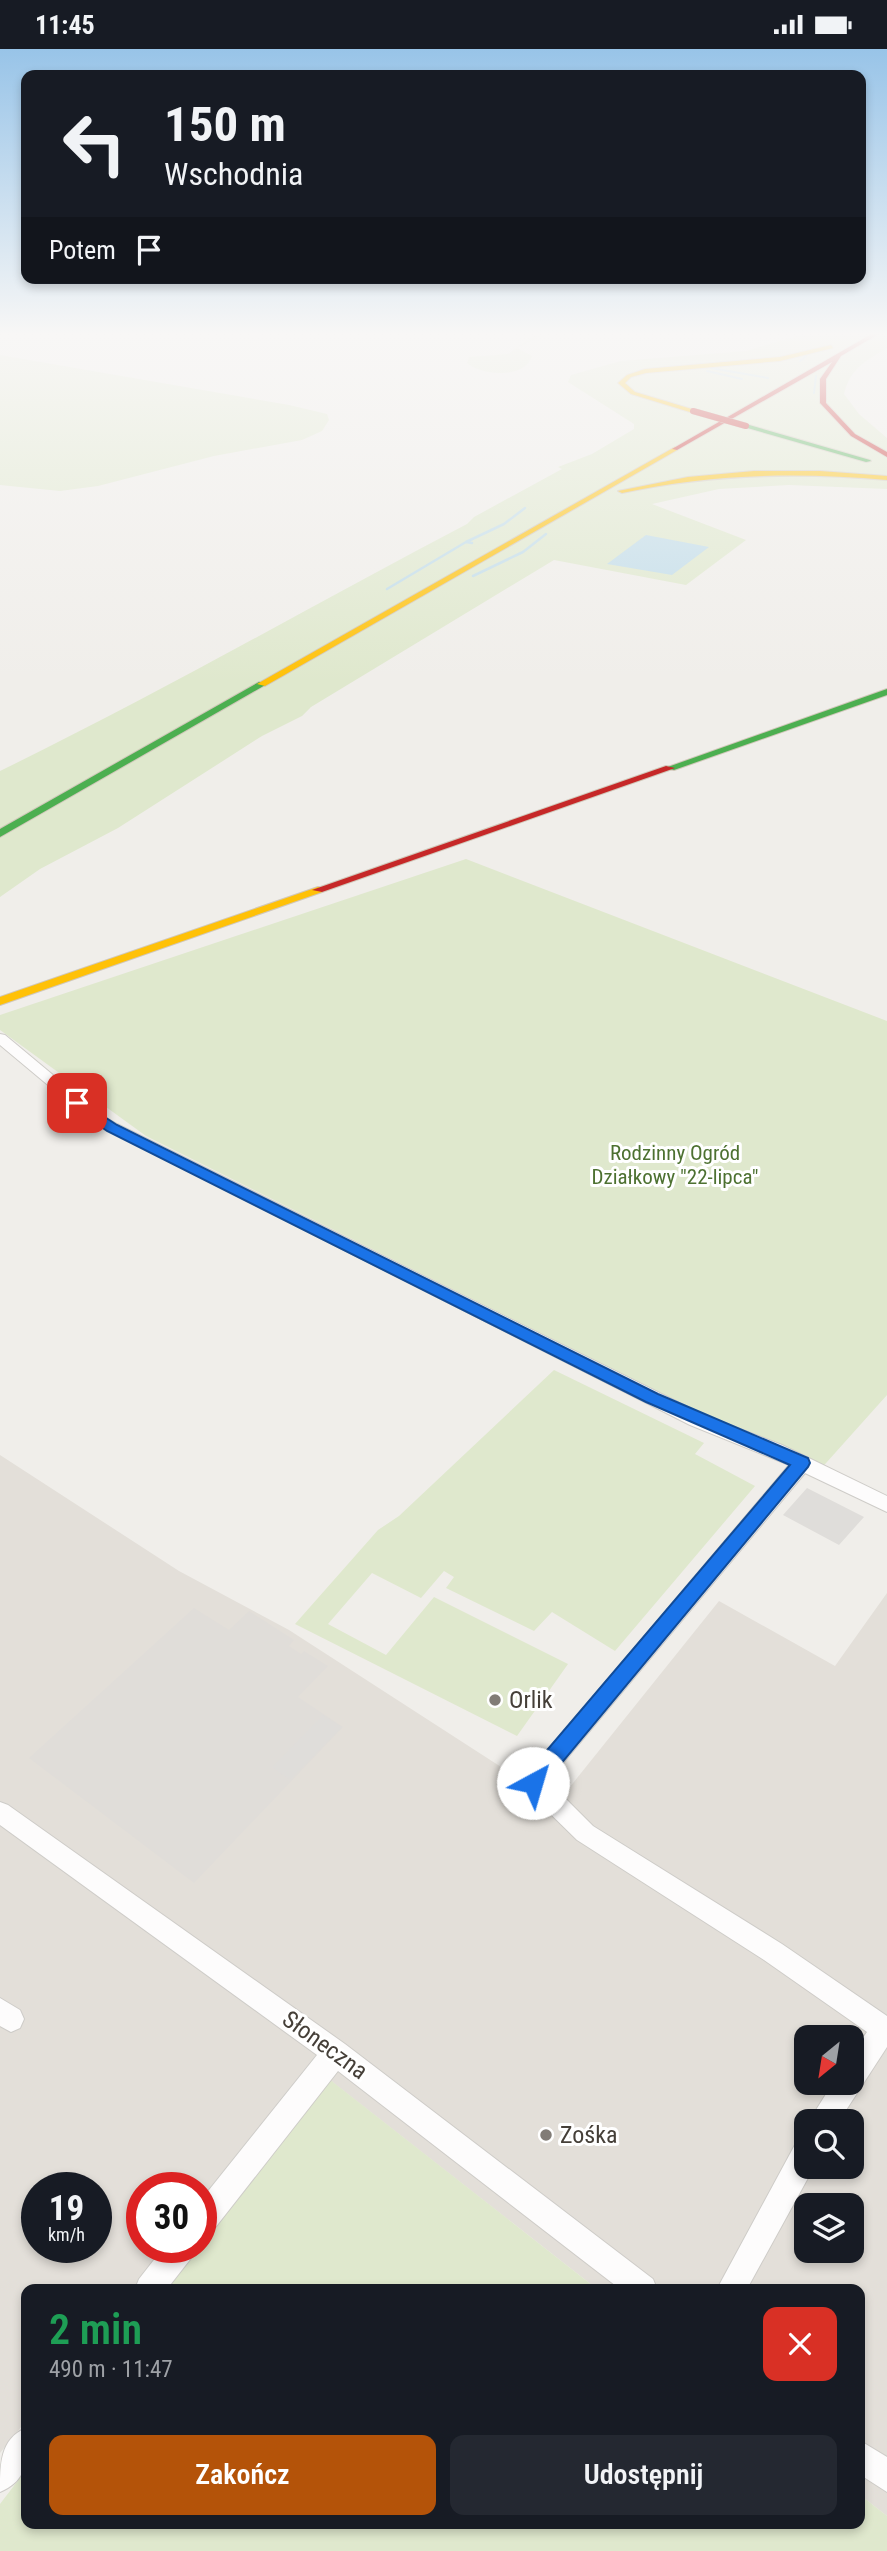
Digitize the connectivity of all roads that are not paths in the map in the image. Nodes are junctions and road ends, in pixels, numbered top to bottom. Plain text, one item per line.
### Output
1 (645, 449) edge
2 (672, 449) edge
3 (830, 449) edge
4 (887, 465) edge
5 (887, 478) edge
6 (568, 510) junction
7 (887, 692) edge
8 (0, 819) edge
9 (0, 835) edge
10 (0, 1001) edge
11 (0, 1038) edge
12 (802, 1463) junction
13 (887, 1505) edge
14 (0, 1812) edge
15 (885, 2027) edge
16 (336, 2053) junction
17 (864, 2058) edge
18 (794, 2175) edge
19 (217, 2203) edge
20 (170, 2263) edge
21 (153, 2284) edge
22 (636, 2284) edge
23 (734, 2284) edge
24 (21, 2449) edge
25 (865, 2460) edge
26 (0, 2476) edge
27 (887, 2476) edge

1 - 8 main road
2 - 6 main road
3 - 4 main road, bridge
5 - 6 main road
6 - 9 main road
7 - 10 main road
11 - 12 street
12 - 13 street
12 - 15 street
14 - 16 street, Słoneczna
15 - 17 street
16 - 19 street
16 - 22 street, Słoneczna
18 - 23 street
20 - 21 street
24 - 26 street
25 - 27 street

